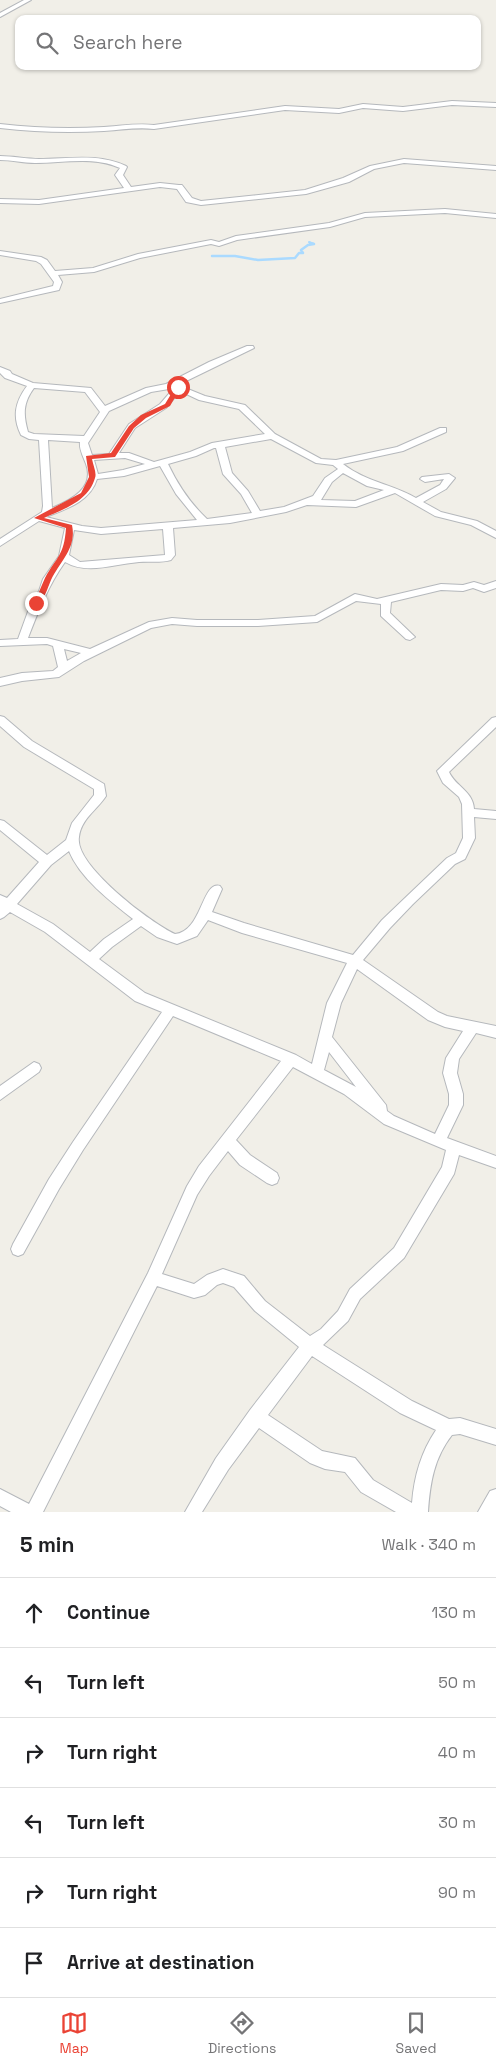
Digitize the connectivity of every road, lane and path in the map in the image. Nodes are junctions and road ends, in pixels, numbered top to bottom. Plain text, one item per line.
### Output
1 (28, 0) edge
2 (0, 15) edge
3 (496, 105) edge
4 (0, 126) edge
5 (0, 158) edge
6 (496, 168) edge
7 (128, 188) junction
8 (0, 201) edge
9 (496, 216) edge
10 (0, 253) edge
11 (53, 273) junction
12 (0, 301) edge
13 (250, 348) dead end
14 (0, 370) edge
15 (32, 385) junction
16 (174, 386) junction
17 (104, 410) junction
18 (443, 430) dead end
19 (272, 436) junction
20 (43, 437) junction
21 (85, 439) junction
22 (220, 445) junction
23 (113, 455) junction
24 (89, 458) junction
25 (163, 462) junction
26 (152, 464) junction
27 (339, 467) junction
28 (93, 477) junction
29 (425, 479) dead end
30 (398, 490) junction
31 (304, 502) junction
32 (416, 502) junction
33 (258, 515) junction
34 (42, 516) junction
35 (205, 522) junction
36 (168, 524) junction
37 (70, 527) junction
38 (496, 535) edge
39 (0, 543) edge
40 (65, 561) junction
41 (496, 584) edge
42 (386, 600) junction
43 (410, 637) dead end
44 (22, 641) junction
45 (0, 643) edge
46 (57, 643) junction
47 (92, 653) junction
48 (64, 668) junction
49 (0, 682) edge
50 (0, 720) edge
51 (496, 721) edge
52 (474, 814) dead end
53 (496, 815) edge
54 (0, 824) edge
55 (72, 842) junction
56 (47, 862) junction
57 (216, 890) dead end
58 (3, 906) edge
59 (204, 914) junction
60 (142, 919) junction
61 (90, 959) junction
62 (355, 961) junction
63 (170, 1010) junction
64 (473, 1027) junction
65 (496, 1032) edge
66 (325, 1038) junction
67 (291, 1059) junction
68 (34, 1068) dead end
69 (318, 1072) junction
70 (0, 1094) edge
71 (389, 1120) junction
72 (228, 1141) junction
73 (446, 1144) junction
74 (496, 1162) edge
75 (272, 1178) dead end
76 (18, 1249) dead end
77 (152, 1278) junction
78 (310, 1346) junction
79 (256, 1416) junction
80 (448, 1427) junction
81 (496, 1437) edge
82 (0, 1497) edge
83 (496, 1497) edge
84 (28, 1512) edge
85 (34, 1512) edge
86 (193, 1512) edge
87 (412, 1512) edge
88 (420, 1512) edge
89 (486, 1512) edge

1 - 2 street
3 - 4 street
5 - 7 street
6 - 7 street
7 - 8 street
9 - 11 street
10 - 11 street
11 - 12 street
13 - 16 street
14 - 15 street
15 - 17 street
15 - 20 street
16 - 17 street
16 - 19 street
16 - 23 street
17 - 21 street
18 - 27 street
19 - 22 street
19 - 27 street
20 - 21 street
20 - 34 street
21 - 24 street
22 - 25 street
22 - 33 street
23 - 24 street
23 - 26 street
24 - 28 street
25 - 26 street
25 - 35 street
26 - 28 street
27 - 30 street
27 - 31 street
28 - 34 street
29 - 32 street
30 - 31 street
30 - 32 street
31 - 33 street
32 - 38 street
33 - 35 street
34 - 37 street
34 - 39 street
35 - 36 street
36 - 37 street
36 - 40 street
37 - 40 street
40 - 44 street
41 - 42 street
42 - 43 street
42 - 47 street
44 - 45 street
44 - 46 street
46 - 47 street
46 - 48 street
47 - 48 street
48 - 49 street
50 - 55 street
51 - 62 street
52 - 53 street
54 - 56 street
55 - 56 street
55 - 60 street
56 - 58 street
57 - 59 street
58 - 61 street
59 - 60 street
59 - 62 street
60 - 61 street
61 - 63 street
62 - 64 street
62 - 66 street
63 - 67 street
63 - 76 street
64 - 65 street
64 - 73 street
66 - 69 street
66 - 71 street
67 - 69 street
67 - 72 street
68 - 70 street
69 - 71 street
71 - 73 street
72 - 75 street
72 - 77 street
73 - 74 street
73 - 78 street
77 - 78 street
77 - 85 street
78 - 79 street
78 - 80 street
79 - 86 street
79 - 87 street
80 - 81 street
80 - 88 street
82 - 84 street
83 - 89 street

